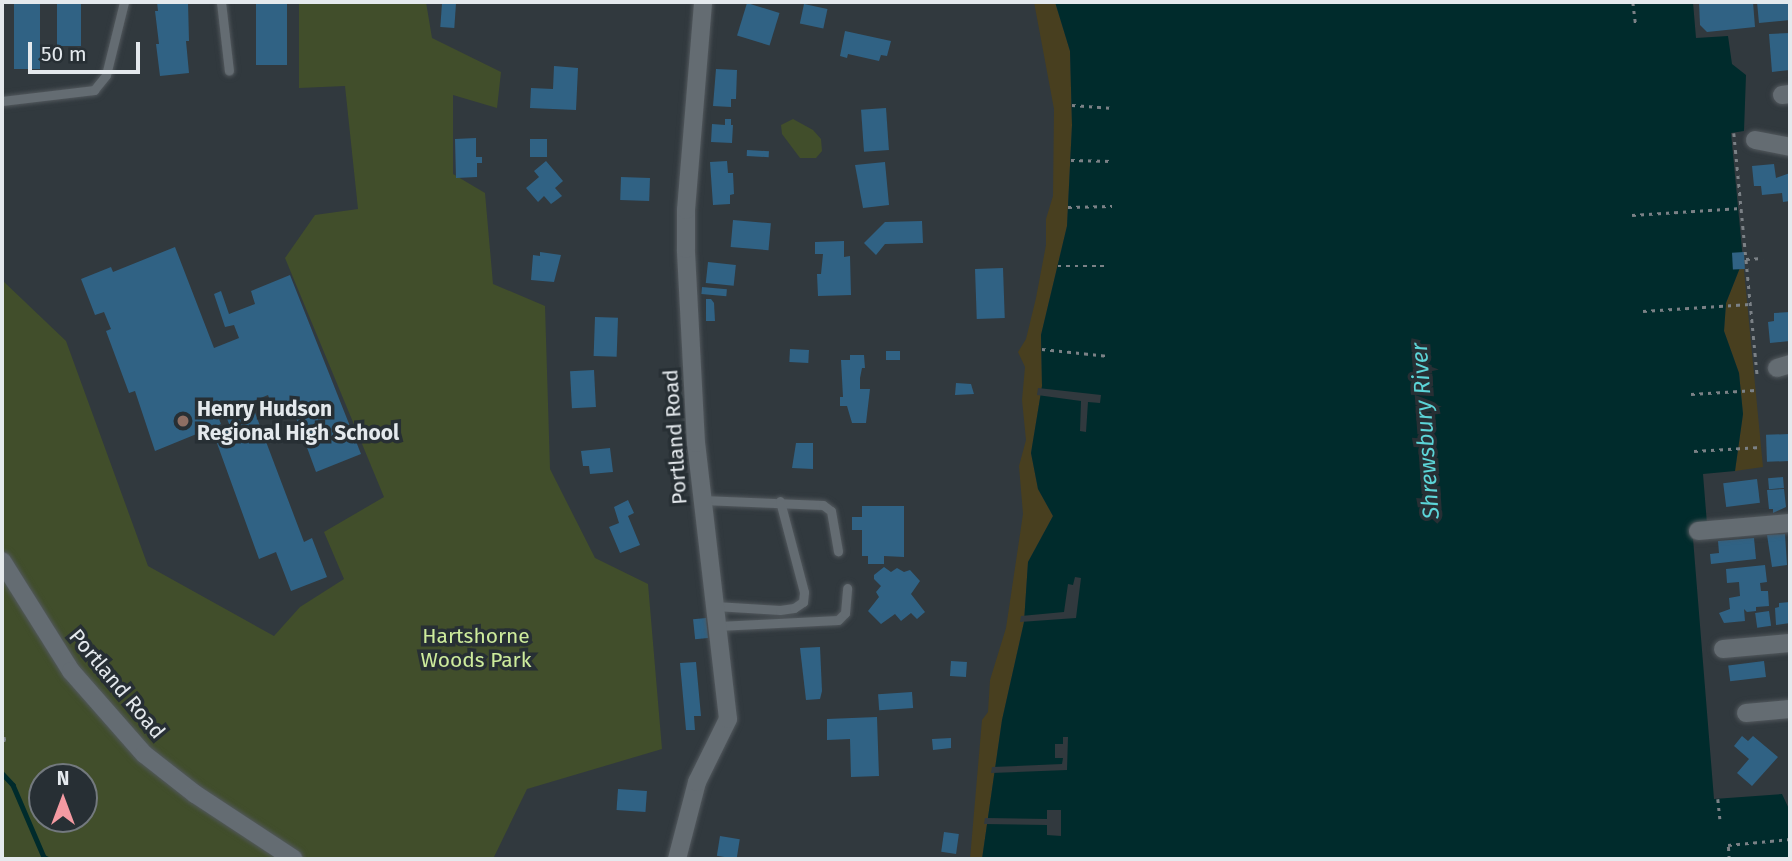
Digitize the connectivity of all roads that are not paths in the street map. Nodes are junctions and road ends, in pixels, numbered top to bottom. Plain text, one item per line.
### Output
1 (124, 2) edge
2 (221, 2) edge
3 (703, 2) edge
4 (229, 71) dead end
5 (2, 101) edge
6 (1755, 140) dead end
7 (1790, 147) edge
8 (702, 500) junction
9 (780, 502) junction
10 (1790, 523) edge
11 (1698, 531) dead end
12 (838, 551) dead end
13 (2, 561) edge
14 (847, 588) dead end
15 (715, 606) junction
16 (718, 626) junction
17 (1790, 643) edge
18 (1723, 649) dead end
19 (1790, 709) edge
20 (1746, 713) dead end
21 (294, 859) edge
22 (677, 859) edge

1 - 5 lane
2 - 4 lane
3 - 8 street, Portland Road
6 - 7 street
8 - 9 lane
8 - 15 street, Portland Road
9 - 12 lane
9 - 15 lane
10 - 11 street
13 - 21 street, Portland Road
14 - 16 lane
15 - 16 street, Portland Road
16 - 22 street, Portland Road
17 - 18 street
19 - 20 street

